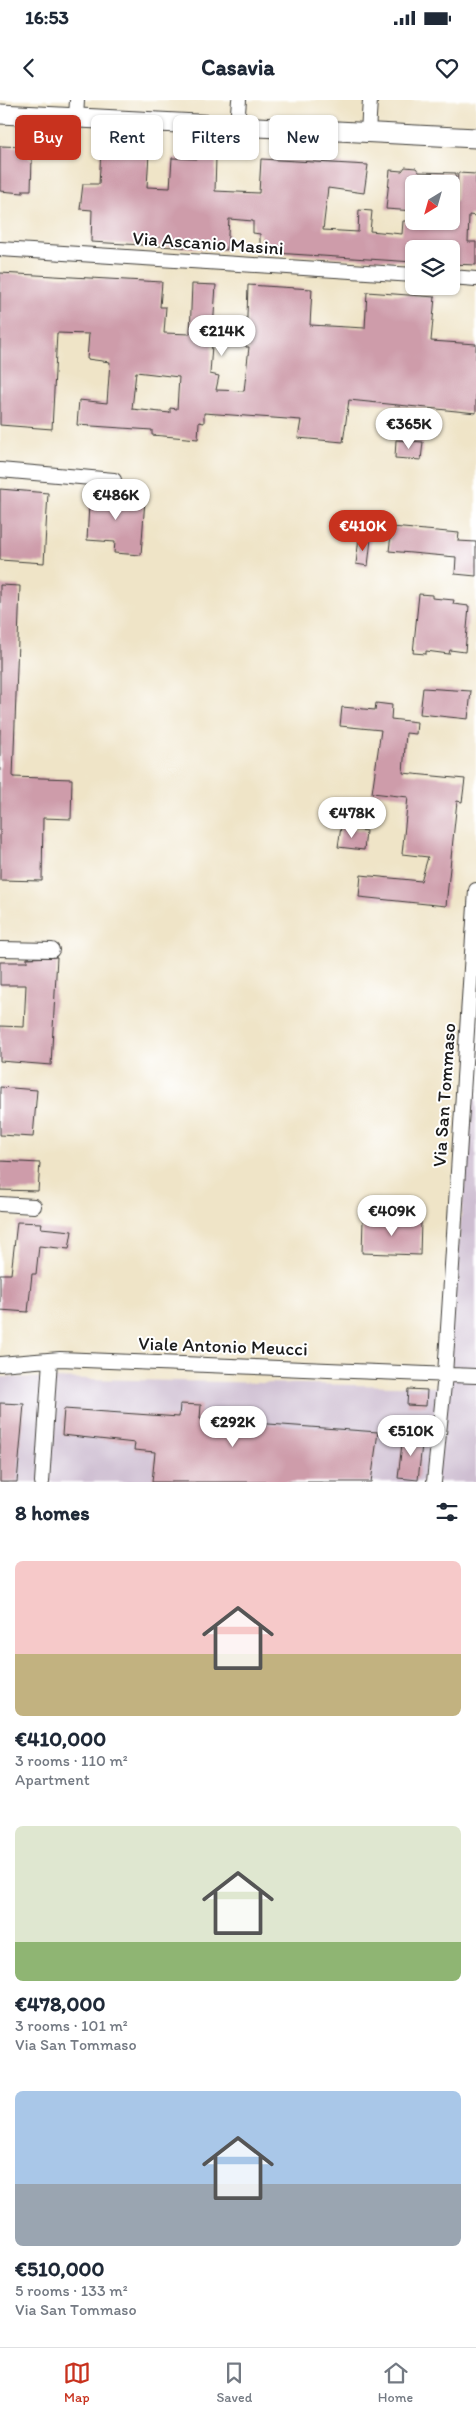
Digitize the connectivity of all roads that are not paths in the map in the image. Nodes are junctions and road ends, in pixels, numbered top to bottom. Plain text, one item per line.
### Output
1 (239, 100) edge
2 (370, 100) edge
3 (77, 109) edge
4 (0, 114) edge
5 (238, 115) edge
6 (173, 119) edge
7 (259, 126) edge
8 (368, 132) junction
9 (476, 138) edge
10 (0, 249) edge
11 (405, 274) edge
12 (460, 278) edge
13 (476, 279) edge
14 (0, 470) edge
15 (114, 480) dead end
16 (476, 890) edge
17 (0, 949) edge
18 (52, 950) dead end
19 (0, 1204) edge
20 (34, 1206) dead end
21 (50, 1360) junction
22 (0, 1364) edge
23 (445, 1375) junction
24 (476, 1376) edge
25 (42, 1482) edge
26 (434, 1482) edge

1 - 5 street
2 - 8 street
3 - 4 main road
3 - 6 main road
7 - 8 main road
8 - 9 main road
10 - 11 street, Via Ascanio Masini
12 - 13 street
14 - 15 street
16 - 23 street, Via San Tommaso
17 - 18 street
19 - 20 street
21 - 22 street, Viale Antonio Meucci
21 - 23 street, Viale Antonio Meucci
21 - 25 street
23 - 24 street, Viale Antonio Meucci
23 - 26 street, Via San Tommaso

